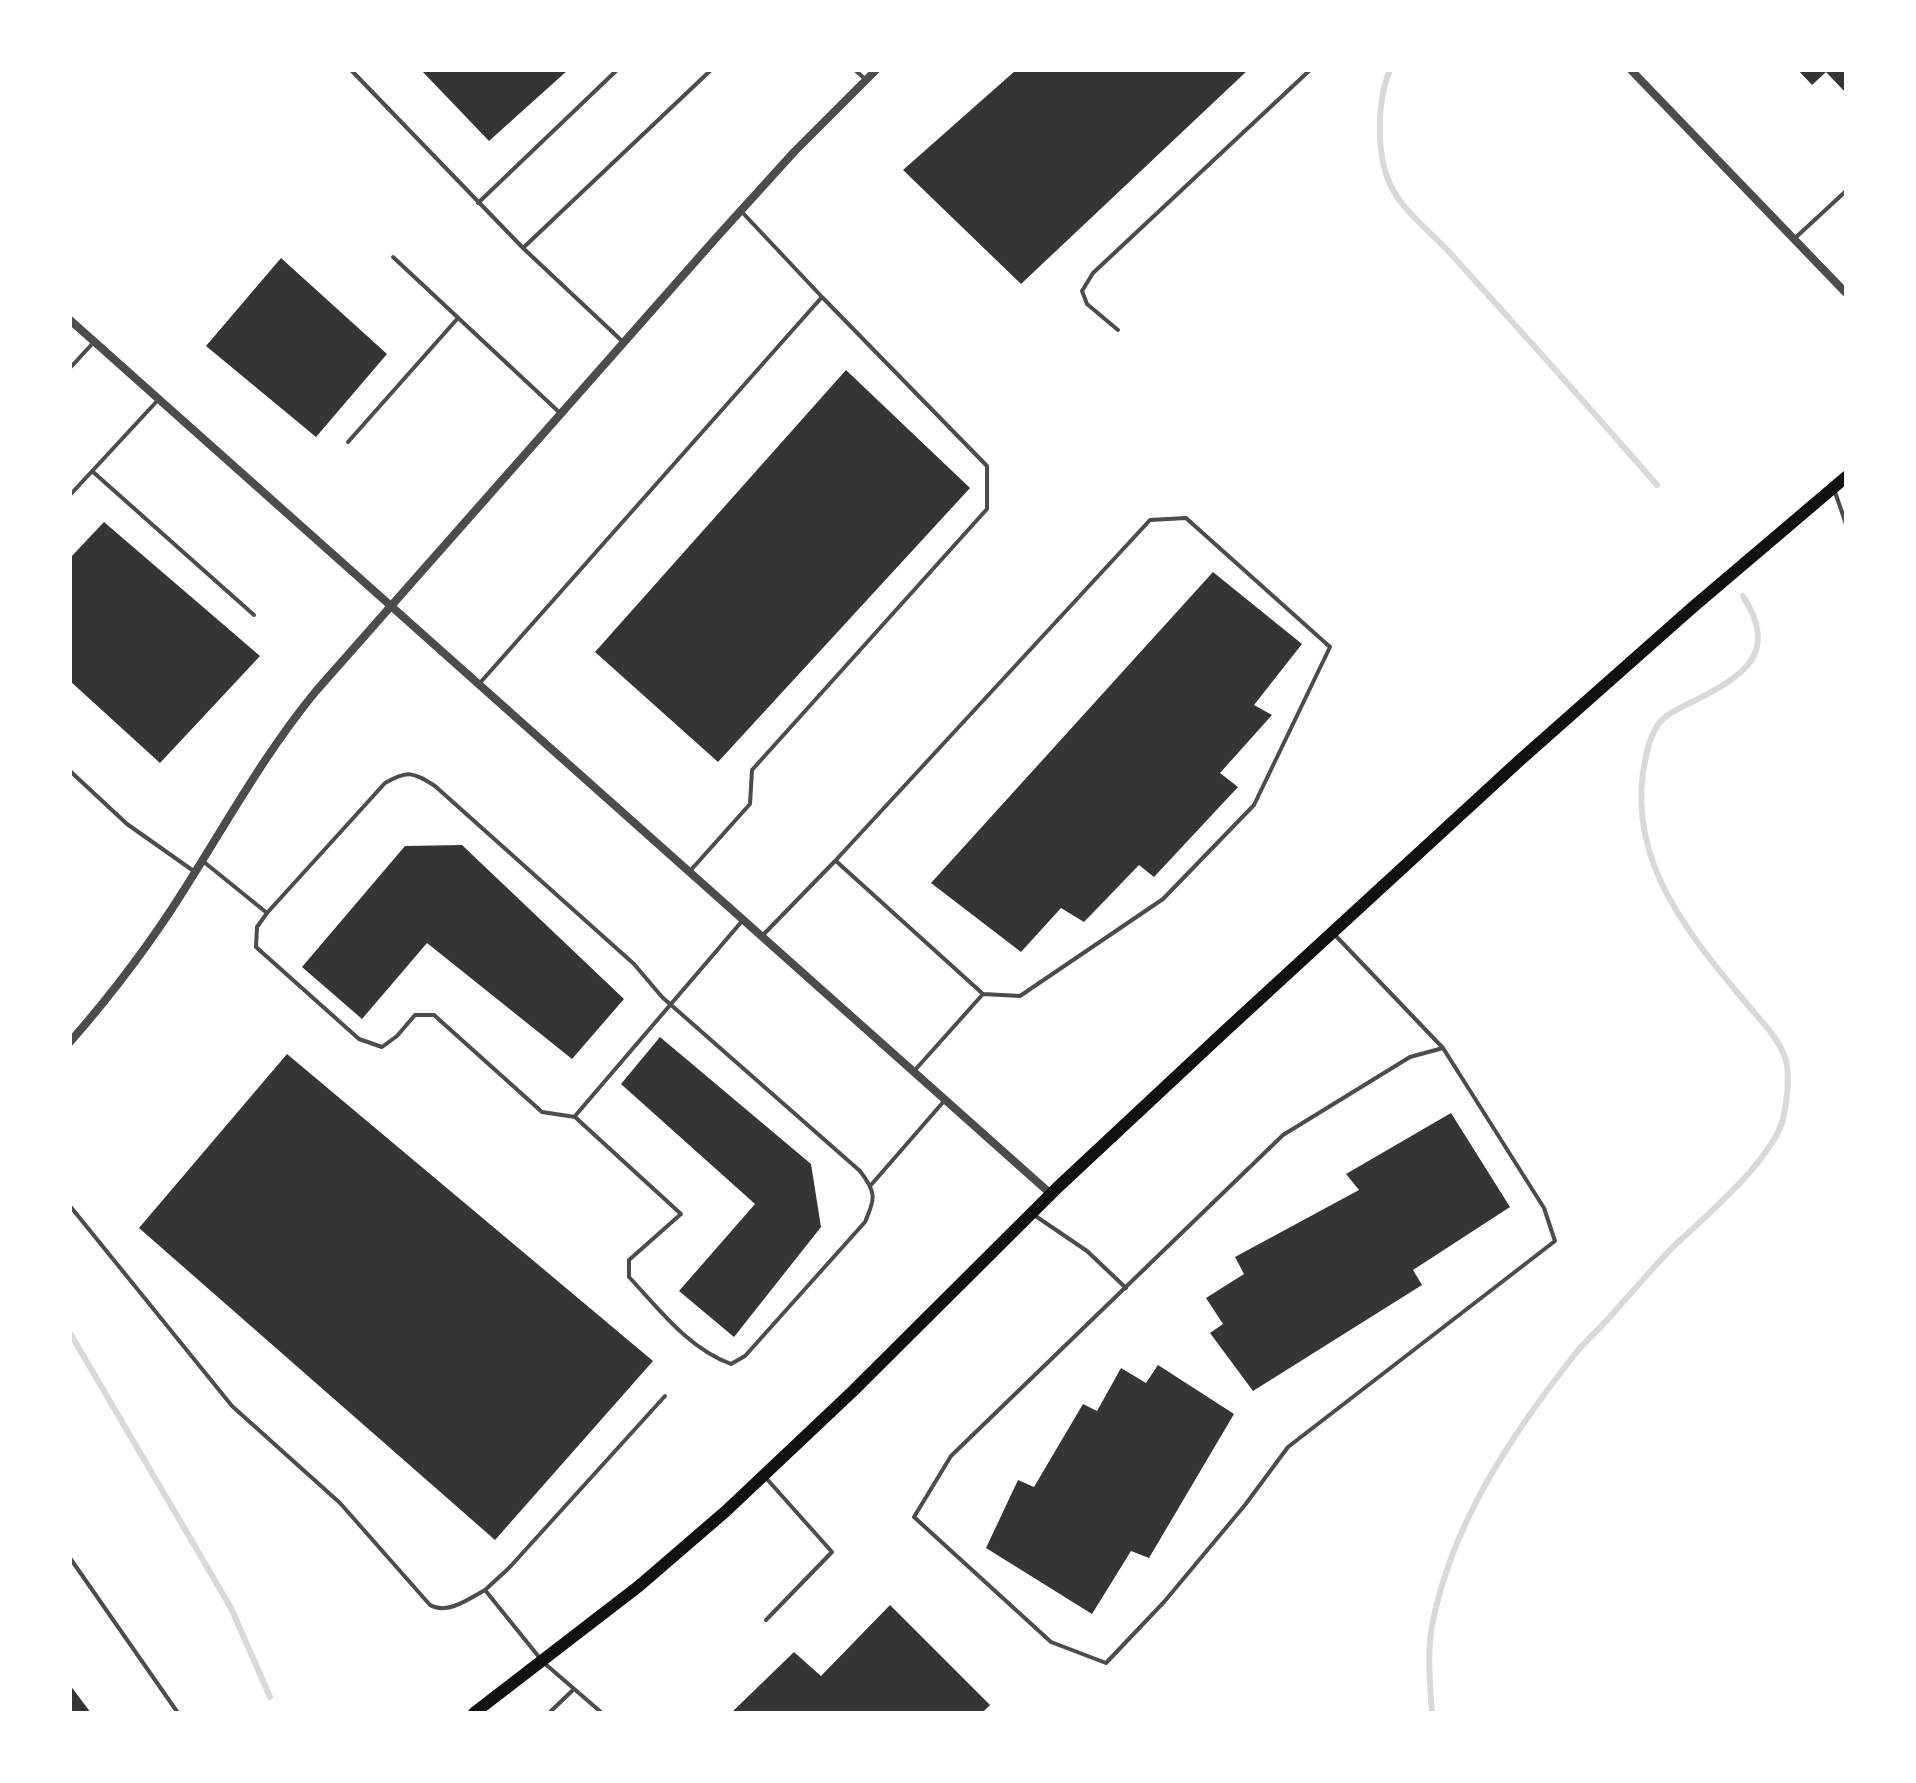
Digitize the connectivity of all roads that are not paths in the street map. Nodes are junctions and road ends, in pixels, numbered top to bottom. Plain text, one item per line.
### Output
1 (351, 70) edge
2 (617, 70) edge
3 (711, 70) edge
4 (855, 70) edge
5 (876, 70) edge
6 (1310, 70) edge
7 (1631, 70) edge
8 (866, 80) junction
9 (1846, 191) edge
10 (478, 203) junction
11 (741, 210) junction
12 (1794, 239) junction
13 (523, 248) junction
14 (393, 257) dead end
15 (1846, 293) edge
16 (822, 297) junction
17 (458, 318) junction
18 (70, 320) edge
19 (1118, 330) dead end
20 (94, 341) junction
21 (623, 343) junction
22 (70, 368) edge
23 (159, 398) junction
24 (561, 414) junction
25 (348, 442) dead end
26 (92, 471) junction
27 (1846, 477) edge
28 (1833, 488) junction
29 (70, 495) edge
30 (1846, 524) edge
31 (390, 607) junction
32 (254, 615) dead end
33 (478, 685) junction
34 (70, 771) edge
35 (202, 861) junction
36 (835, 861) junction
37 (195, 872) junction
38 (688, 872) junction
39 (267, 913) junction
40 (743, 920) junction
41 (1332, 932) junction
42 (761, 937) junction
43 (983, 994) junction
44 (670, 1004) junction
45 (70, 1042) edge
46 (1443, 1048) junction
47 (914, 1071) junction
48 (945, 1100) junction
49 (575, 1117) junction
50 (871, 1185) junction
51 (1052, 1195) junction
52 (70, 1206) edge
53 (1032, 1214) junction
54 (1126, 1288) junction
55 (665, 1396) dead end
56 (765, 1476) junction
57 (70, 1558) edge
58 (485, 1590) junction
59 (766, 1620) dead end
60 (543, 1662) junction
61 (574, 1689) junction
62 (178, 1713) edge
63 (474, 1713) edge
64 (549, 1713) edge
65 (602, 1713) edge

1 - 10 lane
2 - 10 lane
3 - 13 lane
4 - 8 lane
5 - 8 street
6 - 19 lane
7 - 12 street
8 - 11 street
9 - 12 lane
10 - 13 lane
11 - 16 lane
11 - 21 street
12 - 15 street
13 - 21 lane
14 - 17 lane
16 - 33 lane
16 - 38 lane
17 - 24 lane
17 - 25 lane
18 - 20 street
20 - 22 lane
20 - 23 street
21 - 24 street
23 - 26 lane
23 - 31 street
24 - 31 street
26 - 29 lane
26 - 32 lane
27 - 28 main road
28 - 30 lane
28 - 41 main road
31 - 33 street
31 - 35 street
33 - 38 street
34 - 37 lane
35 - 37 street
35 - 39 lane
36 - 42 lane
36 - 43 lane
36 - 43 lane
37 - 45 street
38 - 40 street
39 - 44 lane
39 - 49 lane
40 - 42 street
40 - 44 lane
41 - 46 lane
41 - 51 main road
42 - 47 street
43 - 47 lane
44 - 49 lane
44 - 50 lane
46 - 54 lane
46 - 54 lane
47 - 48 street
48 - 50 lane
48 - 51 street
49 - 50 lane
51 - 53 main road
52 - 58 lane
53 - 54 lane
53 - 56 main road
55 - 58 lane
56 - 59 lane
56 - 60 main road
57 - 62 lane
58 - 60 lane
60 - 61 lane
60 - 63 main road
61 - 64 lane
61 - 65 lane

